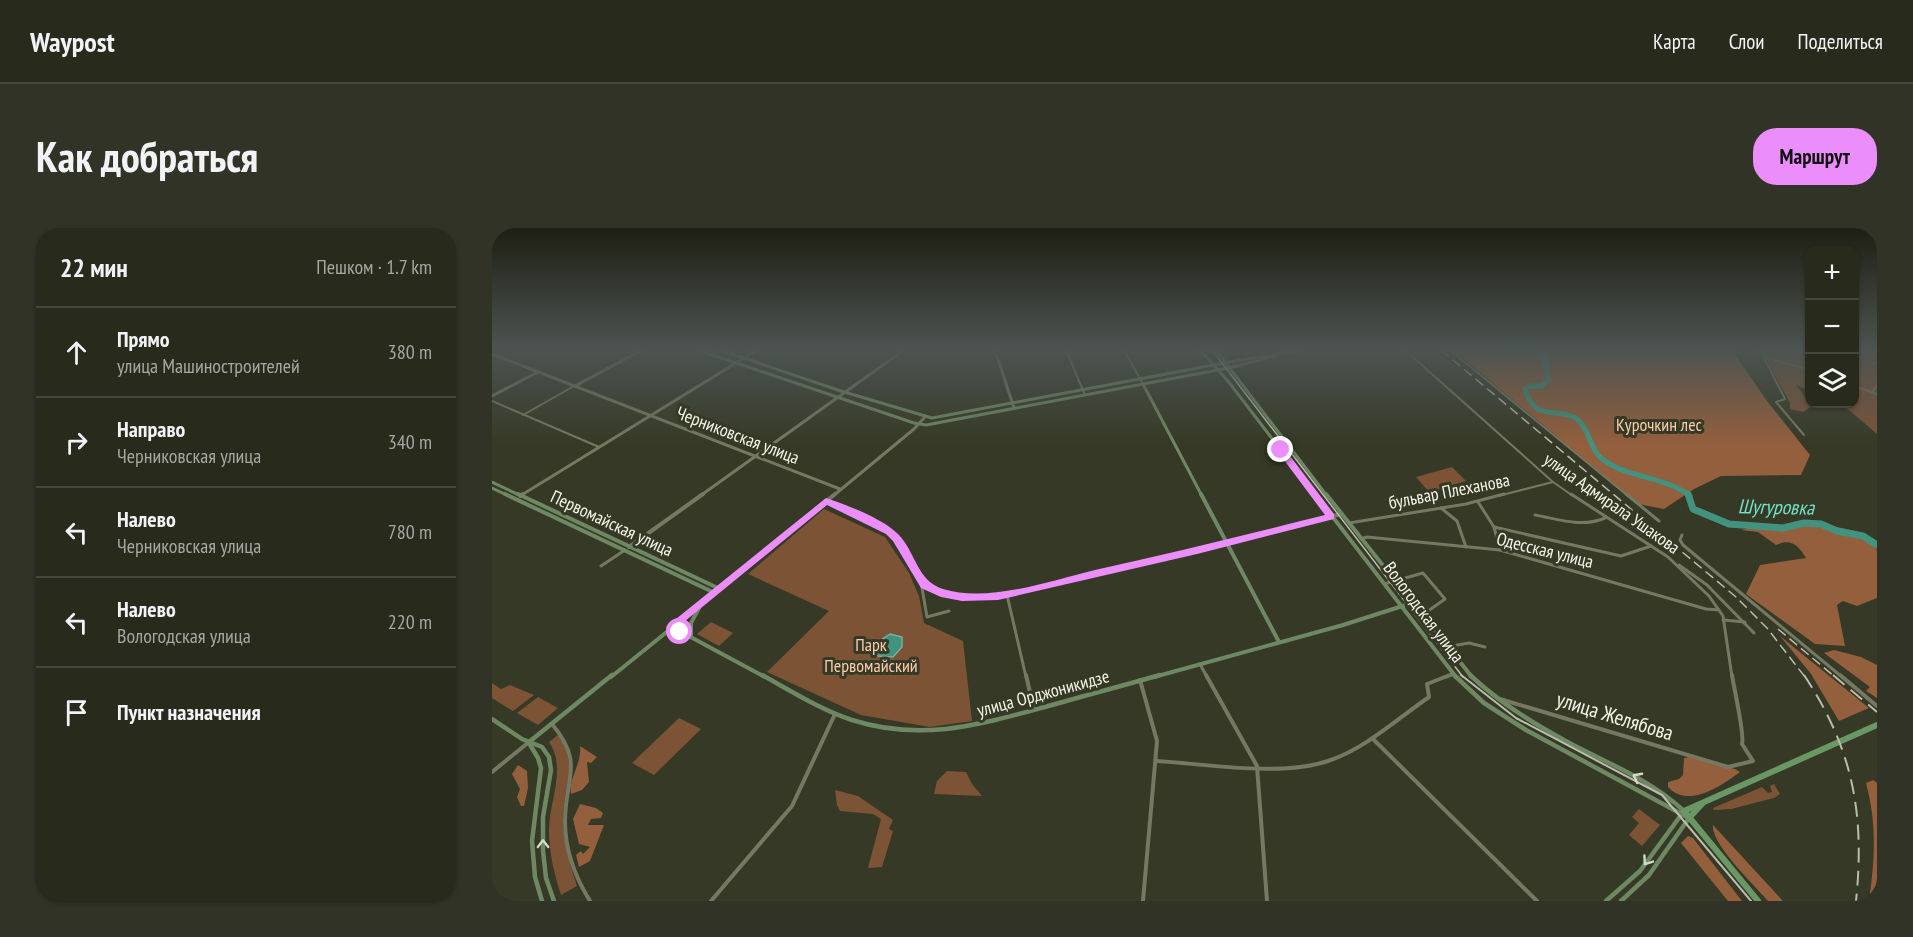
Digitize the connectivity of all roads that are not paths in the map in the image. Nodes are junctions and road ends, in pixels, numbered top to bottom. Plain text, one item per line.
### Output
1 (520, 381) edge
2 (563, 381) edge
3 (584, 381) edge
4 (706, 381) edge
5 (793, 381) edge
6 (813, 381) edge
7 (859, 381) edge
8 (1005, 381) edge
9 (1079, 381) edge
10 (1130, 381) edge
11 (1141, 381) edge
12 (1157, 381) edge
13 (1227, 381) edge
14 (1238, 381) edge
15 (1440, 381) edge
16 (1488, 381) edge
17 (1776, 381) edge
18 (1143, 384) junction
19 (575, 386) junction
20 (1877, 386) edge
21 (1859, 388) edge
22 (844, 392) junction
23 (1084, 392) junction
24 (1872, 392) junction
25 (1877, 394) edge
26 (492, 396) edge
27 (838, 396) junction
28 (492, 401) edge
29 (1012, 402) junction
30 (1014, 408) junction
31 (524, 415) junction
32 (650, 416) junction
33 (924, 418) junction
34 (918, 424) junction
35 (1804, 435) dead end
36 (599, 447) junction
37 (755, 456) junction
38 (492, 482) edge
39 (1553, 482) junction
40 (492, 488) edge
41 (840, 489) junction
42 (521, 495) junction
43 (516, 499) junction
44 (826, 501) junction
45 (1478, 502) junction
46 (1441, 508) junction
47 (1341, 514) junction
48 (1535, 515) dead end
49 (1331, 516) junction
50 (1605, 518) junction
51 (1659, 521) dead end
52 (1350, 525) junction
53 (1494, 527) junction
54 (1682, 535) dead end
55 (1361, 539) junction
56 (1227, 544) junction
57 (1651, 546) junction
58 (629, 547) junction
59 (1466, 548) junction
60 (624, 550) junction
61 (1500, 550) junction
62 (1668, 557) junction
63 (601, 566) dead end
64 (1394, 580) junction
65 (921, 582) junction
66 (1384, 584) junction
67 (720, 589) junction
68 (715, 593) junction
69 (1007, 595) junction
70 (1412, 603) junction
71 (701, 604) junction
72 (1402, 607) junction
73 (1719, 610) junction
74 (949, 611) dead end
75 (1422, 616) junction
76 (1724, 620) junction
77 (1745, 622) junction
78 (672, 627) junction
79 (1754, 633) dead end
80 (692, 638) junction
81 (1279, 642) junction
82 (1446, 647) junction
83 (1485, 647) dead end
84 (1200, 664) junction
85 (1453, 674) junction
86 (1140, 680) junction
87 (1492, 696) junction
88 (1877, 706) edge
89 (1034, 710) junction
90 (835, 714) junction
91 (492, 719) edge
92 (552, 724) junction
93 (1877, 725) edge
94 (1373, 738) junction
95 (529, 742) junction
96 (1156, 761) junction
97 (1257, 766) junction
98 (1728, 766) joint
99 (492, 772) edge
100 (1704, 802) junction
101 (1682, 812) junction
102 (1689, 818) junction
103 (542, 901) edge
104 (554, 901) edge
105 (590, 901) edge
106 (711, 901) edge
107 (1143, 901) edge
108 (1268, 901) edge
109 (1537, 901) edge
110 (1606, 901) edge
111 (1621, 901) edge
112 (1758, 901) edge

1 - 26 street
2 - 19 street, Черниковская улица
3 - 19 street
4 - 32 street
5 - 27 main road
6 - 22 main road
7 - 22 street
8 - 29 street
9 - 23 street
10 - 23 main road
11 - 18 street
12 - 18 main road
13 - 49 main road, Вологодская улица
14 - 47 main road, Вологодская улица
15 - 39 street, улица Адмирала Ушакова
16 - 51 street
17 - 35 street
18 - 23 main road
18 - 56 main road
19 - 31 street
19 - 32 street, Черниковская улица
20 - 24 street
21 - 24 street
22 - 27 street
22 - 33 main road
23 - 29 main road
23 - 30 main road
24 - 25 street
27 - 34 main road
27 - 37 street
28 - 31 street
29 - 30 street
29 - 33 main road
30 - 34 main road
31 - 36 street
32 - 36 street
32 - 37 street, Черниковская улица
33 - 34 street
34 - 41 street
36 - 42 street
37 - 41 street, Черниковская улица
37 - 58 street
38 - 42 main road, Первомайская улица
39 - 45 street, бульвар Плеханова
39 - 50 street, улица Адмирала Ушакова
40 - 43 main road, Первомайская улица
41 - 44 street
42 - 43 street
42 - 58 main road, Первомайская улица
43 - 60 main road, Первомайская улица
44 - 65 street
44 - 67 street
45 - 46 street, бульвар Плеханова
45 - 53 street
46 - 52 street, бульвар Плеханова
46 - 59 street
47 - 49 street
47 - 52 main road, Вологодская улица
48 - 50 street
49 - 56 street
49 - 66 main road, Вологодская улица
50 - 57 street, улица Адмирала Ушакова
52 - 55 main road, Вологодская улица
53 - 57 street
53 - 61 street
54 - 88 street
55 - 59 street, Одесская улица
55 - 64 main road, Вологодская улица
56 - 69 street
56 - 81 main road
57 - 62 street, улица Адмирала Ушакова
58 - 60 street
58 - 67 main road, Первомайская улица
59 - 61 street, Одесская улица
60 - 63 street
60 - 68 main road, Первомайская улица
61 - 73 street, Одесская улица
62 - 73 street, улица Адмирала Ушакова
62 - 77 street
64 - 66 street
64 - 70 main road, Вологодская улица
64 - 75 street
65 - 69 street
65 - 74 street
66 - 72 main road, Вологодская улица
67 - 68 main road
68 - 71 main road
69 - 89 street
70 - 72 main road, улица Орджоникидзе
70 - 75 main road, Вологодская улица
71 - 78 main road
71 - 80 main road
72 - 81 main road, улица Орджоникидзе
72 - 85 main road, Вологодская улица
73 - 76 street, улица Адмирала Ушакова
75 - 82 main road, Вологодская улица
76 - 77 street
76 - 98 street, улица Адмирала Ушакова
77 - 79 street
78 - 80 main road, улица Орджоникидзе
78 - 92 main road
80 - 90 main road, улица Орджоникидзе
81 - 84 main road, улица Орджоникидзе
82 - 83 street
82 - 87 main road, Вологодская улица
84 - 86 main road, улица Орджоникидзе
84 - 97 street
85 - 94 street
85 - 101 main road, Вологодская улица
86 - 89 main road, улица Орджоникидзе
86 - 96 street
87 - 98 street, улица Желябова
101 -> 87 main road, Вологодская улица
89 - 90 main road, улица Орджоникидзе
90 - 106 street
91 - 95 main road
92 - 95 main road
92 - 105 street
93 - 100 main road
94 - 97 street
94 - 109 street
95 - 99 street
95 - 103 main road
104 -> 95 main road
96 - 97 street
96 - 107 street
97 - 108 street
100 - 101 main road
100 - 102 main road
101 - 102 main road, Вологодская улица
101 -> 110 main road
102 - 111 main road
102 - 112 main road, Вологодская улица

